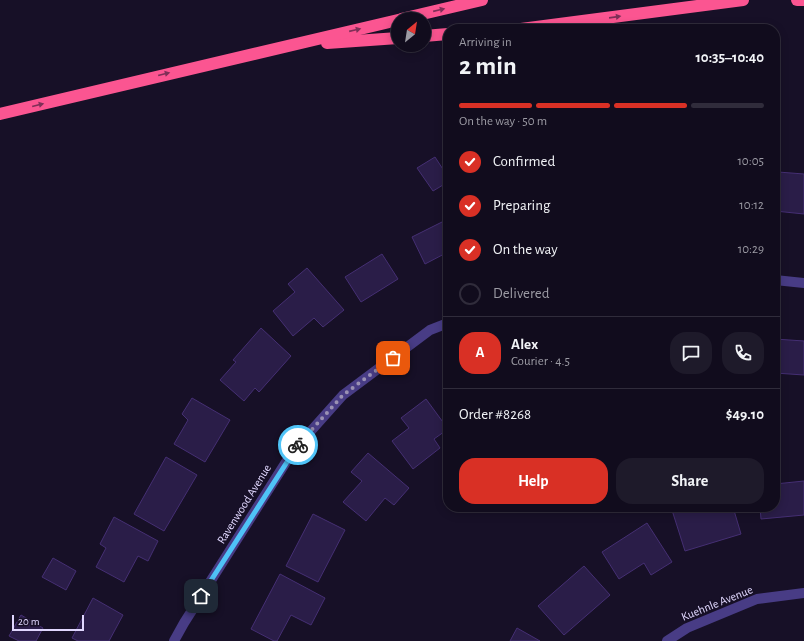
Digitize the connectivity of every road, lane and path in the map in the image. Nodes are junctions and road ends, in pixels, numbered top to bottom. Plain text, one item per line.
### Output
1 (482, 0) edge
2 (743, 0) edge
3 (797, 0) edge
4 (804, 0) edge
5 (431, 12) edge
6 (391, 22) edge
7 (559, 24) edge
8 (443, 34) edge
9 (431, 35) edge
10 (391, 38) edge
11 (290, 45) junction
12 (0, 114) edge
13 (780, 281) edge
14 (804, 283) edge
15 (443, 324) edge
16 (804, 593) edge
17 (174, 641) edge
18 (667, 641) edge

5 -> 1 highway
7 -> 2 highway
3 - 4 highway
11 -> 6 highway
8 - 9 highway
10 - 11 highway
12 -> 11 highway
13 - 14 street
15 - 17 street, Ravenwood Avenue
16 - 18 street, Kuehnle Avenue

